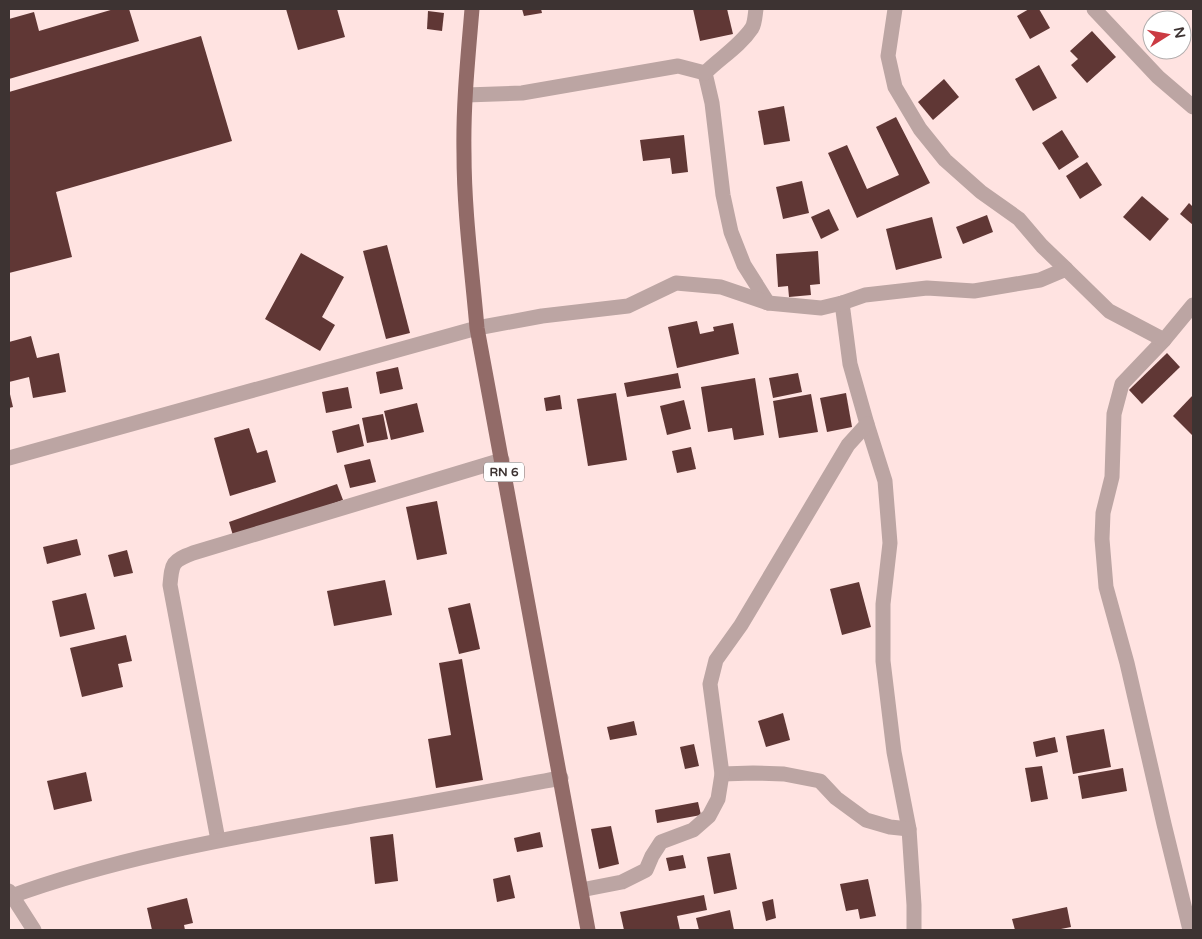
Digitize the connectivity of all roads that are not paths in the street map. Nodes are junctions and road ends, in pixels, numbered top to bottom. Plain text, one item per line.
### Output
1 (472, 9) edge
2 (756, 9) edge
3 (895, 9) edge
4 (1094, 9) edge
5 (705, 73) junction
6 (466, 96) junction
7 (1193, 107) edge
8 (1066, 269) junction
9 (768, 302) junction
10 (842, 303) junction
11 (1193, 305) edge
12 (477, 328) junction
13 (1164, 340) junction
14 (867, 424) junction
15 (9, 458) edge
16 (502, 460) junction
17 (722, 774) junction
18 (561, 778) junction
19 (909, 829) junction
20 (218, 840) junction
21 (581, 890) junction
22 (10, 895) edge
23 (34, 930) edge
24 (588, 930) edge
25 (914, 930) edge
26 (1190, 930) edge

1 - 6 main road, RN 6
2 - 5 street
3 - 8 street
4 - 7 street
5 - 6 street
5 - 9 street
6 - 12 main road, RN 6
8 - 10 street
8 - 13 street
9 - 10 street
9 - 12 street
10 - 14 street
11 - 13 street
12 - 15 street
12 - 16 main road, RN 6
13 - 26 street
14 - 17 street
14 - 19 street
16 - 18 main road, RN 6
16 - 20 street
17 - 19 street
17 - 21 street
18 - 20 street
18 - 21 main road, RN 6
19 - 25 street
20 - 22 street
21 - 24 main road, RN 6
22 - 23 street

